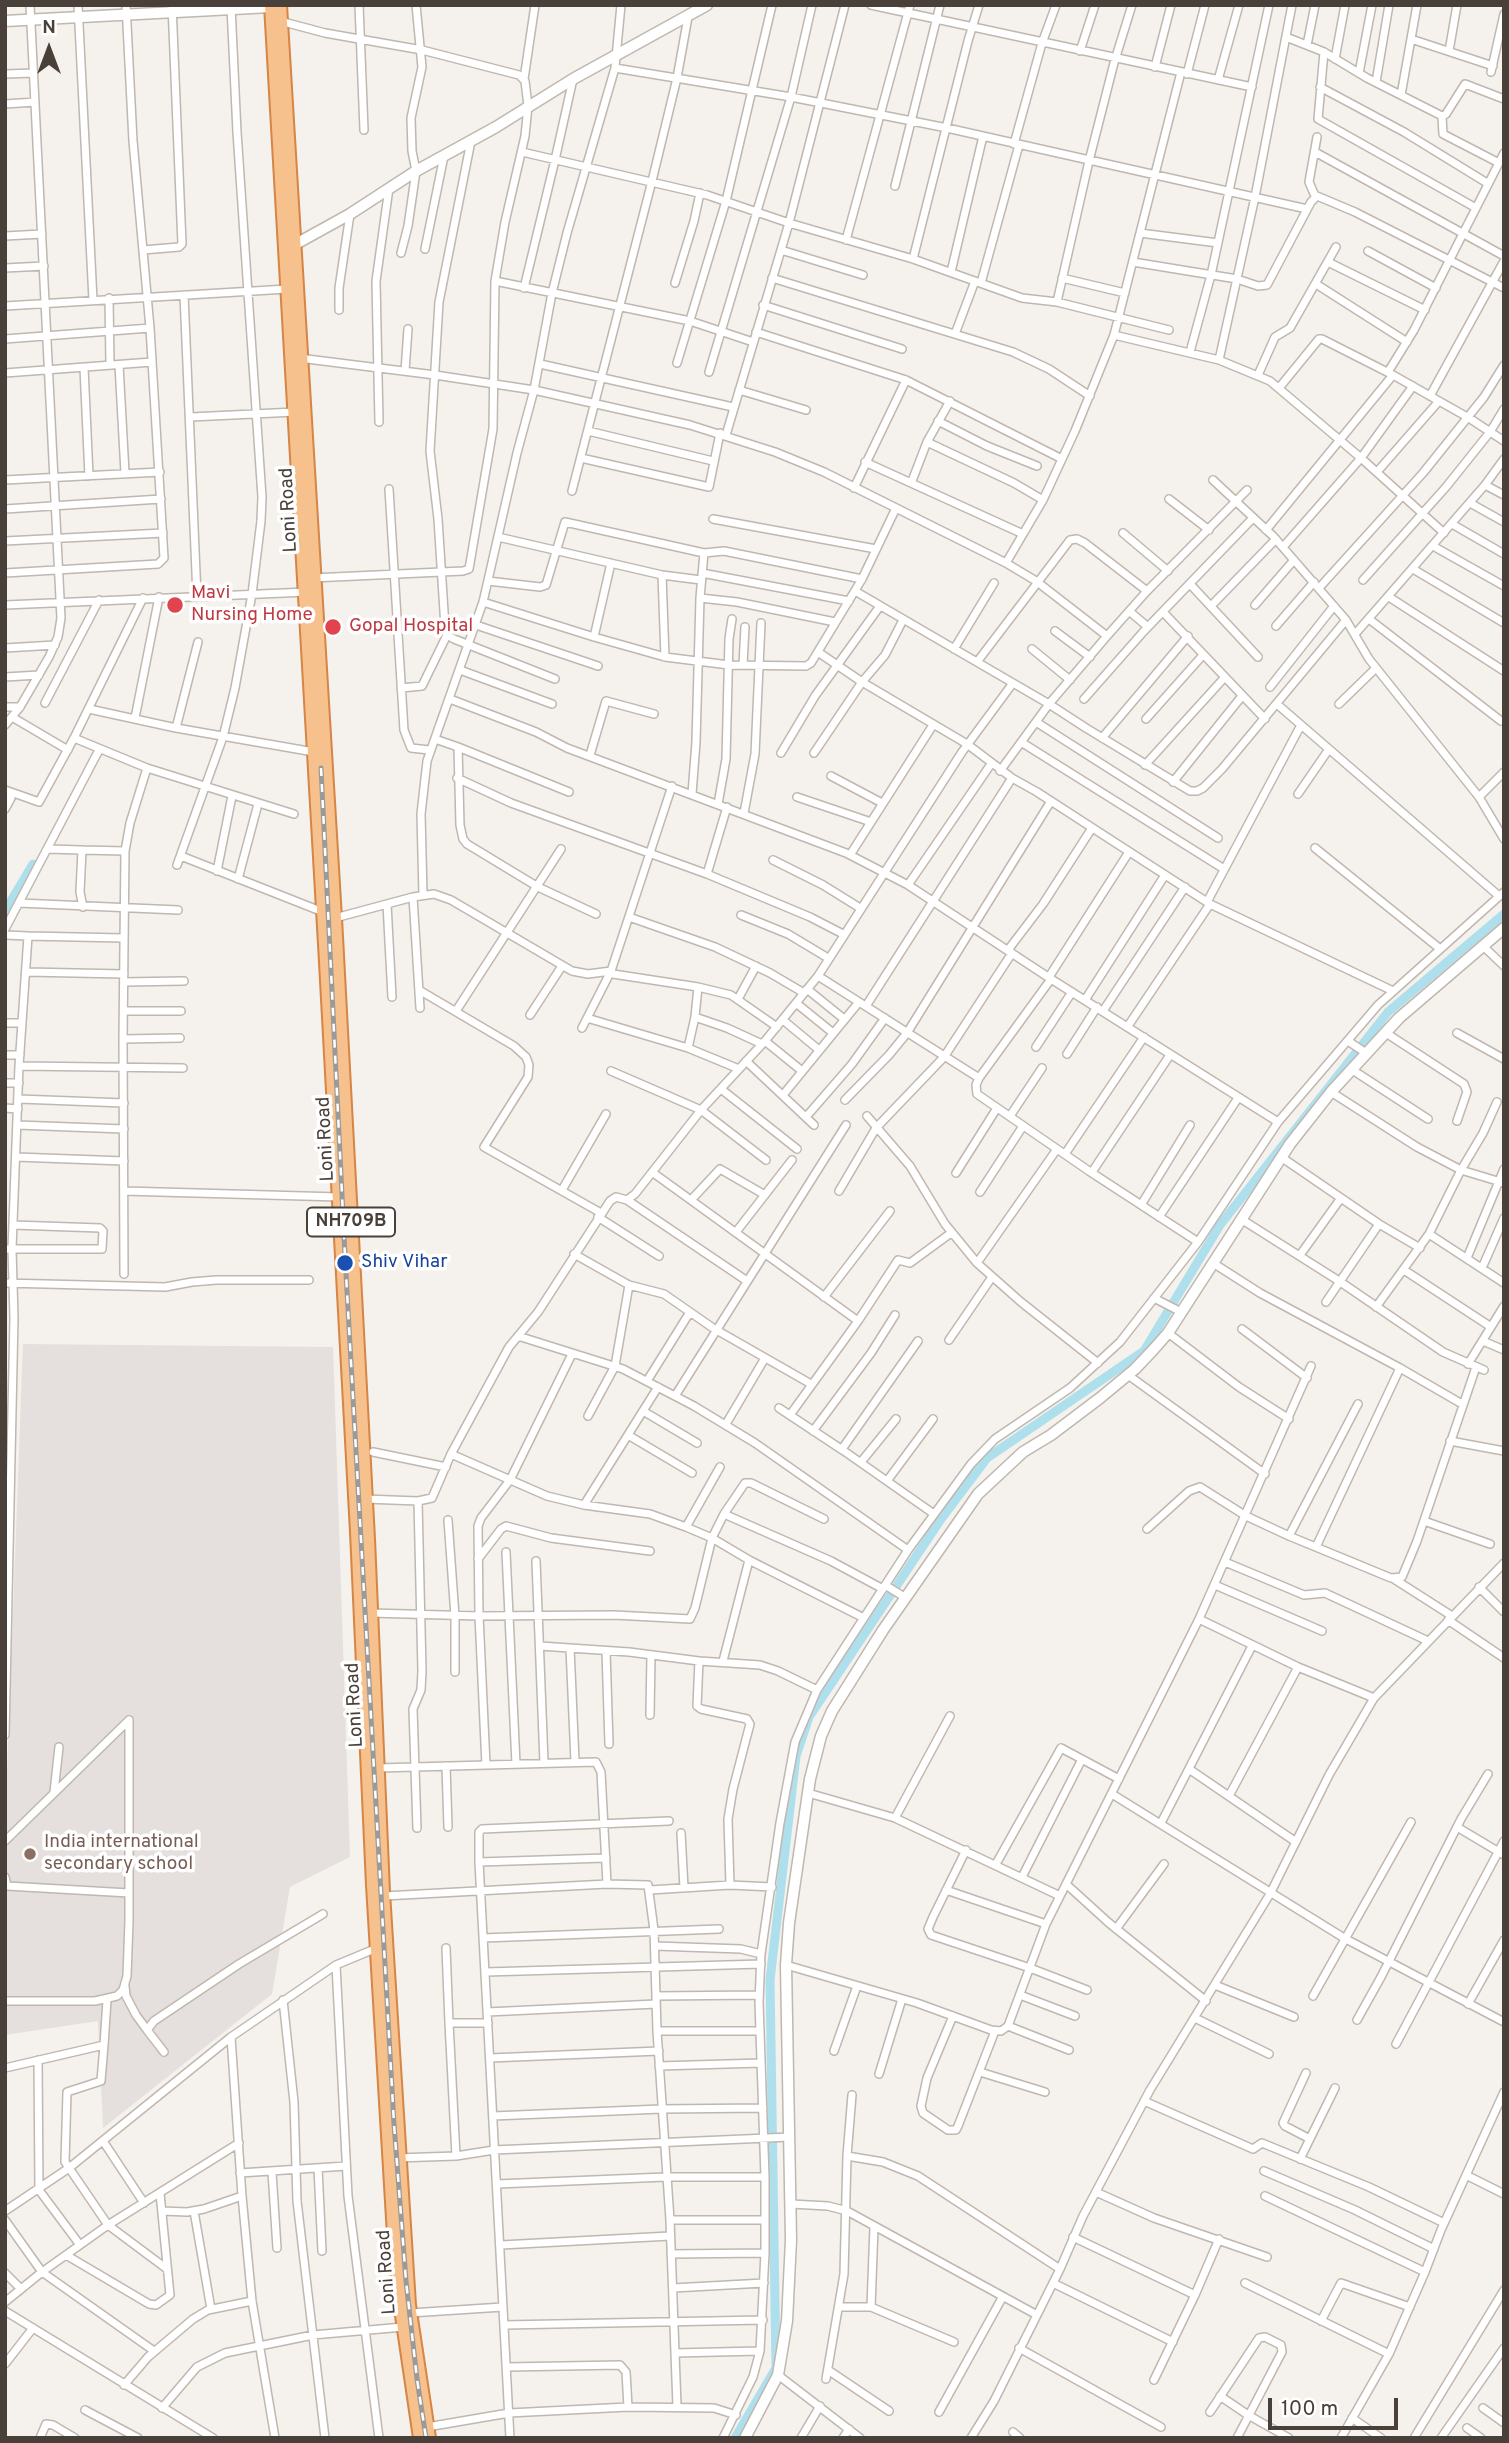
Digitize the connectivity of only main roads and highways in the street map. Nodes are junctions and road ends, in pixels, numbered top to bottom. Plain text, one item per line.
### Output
1 (275, 12) edge
2 (296, 358) junction
3 (309, 578) junction
4 (310, 592) junction
5 (329, 915) junction
6 (395, 2158) junction
7 (425, 2434) edge

1 - 2 highway, Loni Road / NH709B
1 - 2 highway, Loni Road / NH709B
2 - 3 highway, Loni Road / NH709B
2 - 3 highway, Loni Road / NH709B
3 - 4 highway, Loni Road / NH709B
4 - 5 highway, Loni Road / NH709B
4 - 5 highway, Loni Road / NH709B
5 - 6 highway, Loni Road / NH709B
5 - 6 highway, Loni Road / NH709B
6 - 7 highway, Loni Road / NH709B
6 - 7 highway, Loni Road / NH709B

